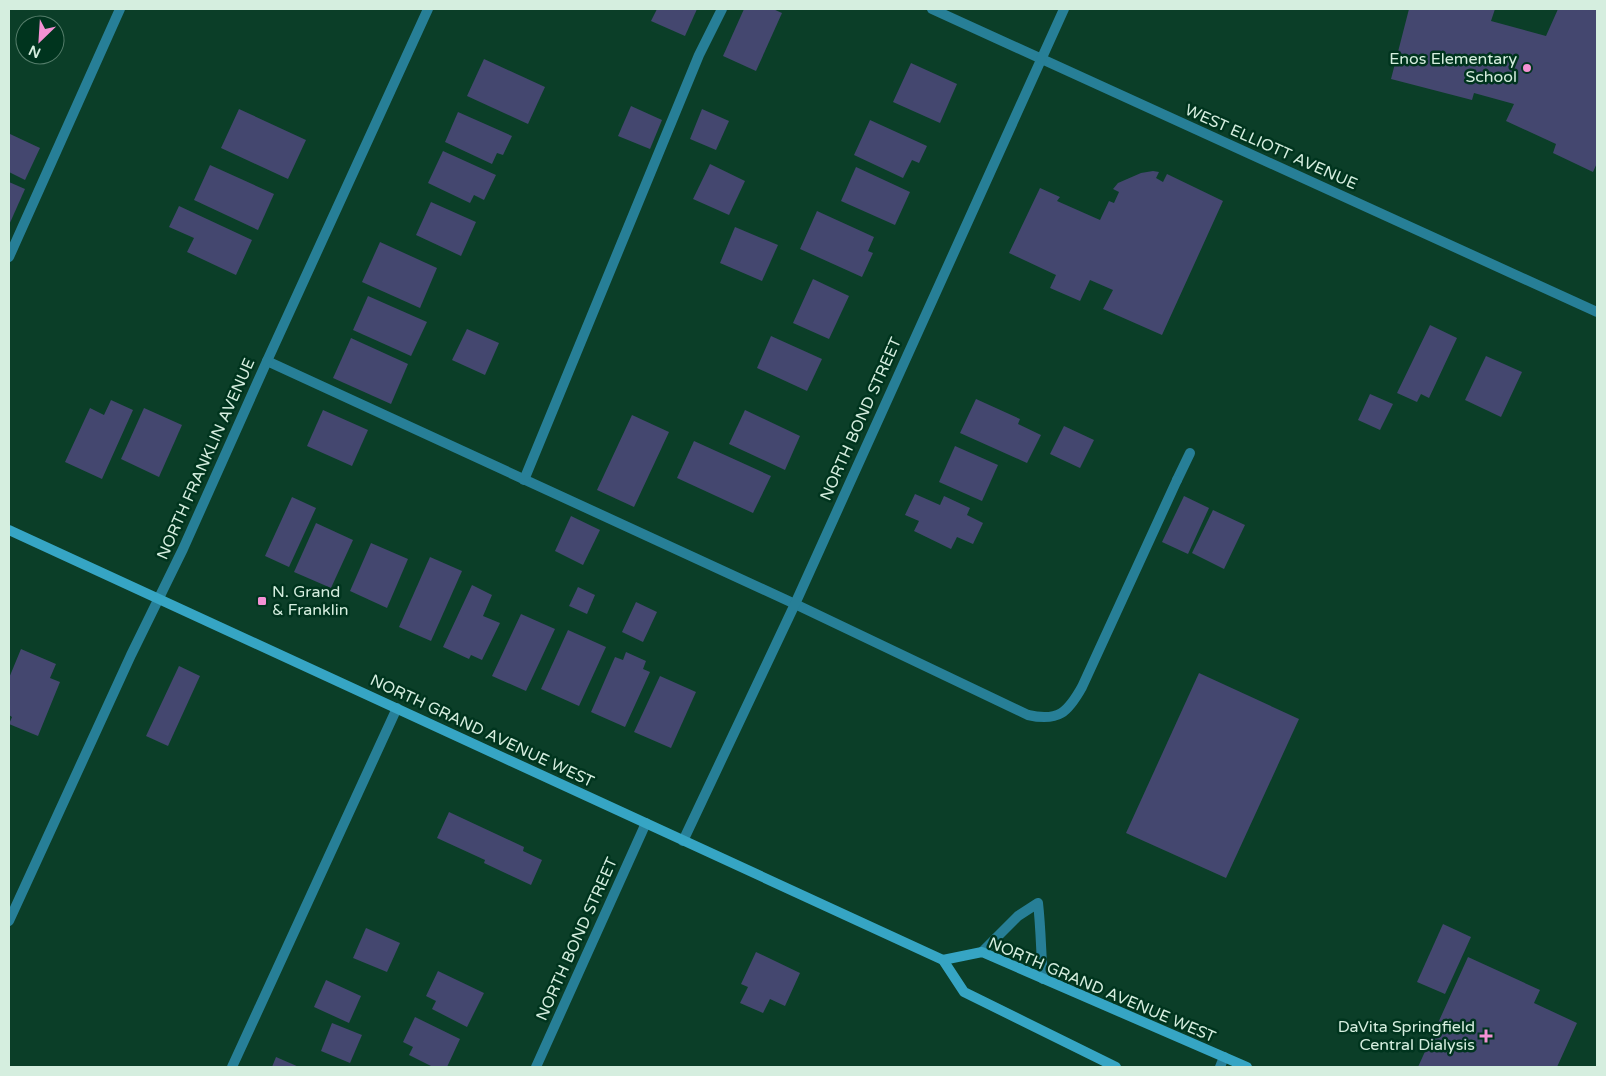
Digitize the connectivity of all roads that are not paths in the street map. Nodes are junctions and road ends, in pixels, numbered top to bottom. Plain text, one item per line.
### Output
1 (120, 9) edge
2 (428, 9) edge
3 (722, 9) edge
4 (932, 9) edge
5 (1064, 9) edge
6 (1041, 59) junction
7 (9, 256) edge
8 (1597, 312) edge
9 (267, 361) junction
10 (1190, 453) dead end
11 (524, 480) junction
12 (9, 530) edge
13 (158, 599) junction
14 (795, 604) junction
15 (397, 708) junction
16 (646, 823) junction
17 (684, 841) junction
18 (9, 921) edge
19 (982, 952) junction
20 (943, 960) junction
21 (1043, 979) junction
22 (1224, 1057) junction
23 (232, 1067) edge
24 (536, 1067) edge
25 (1116, 1067) edge
26 (1220, 1067) edge
27 (1247, 1067) edge

1 - 7 street
2 - 9 street, NORTH FRANKLIN AVENUE
3 - 11 street
4 - 6 street, WEST ELLIOTT AVENUE
5 - 6 street, NORTH BOND STREET
6 - 8 street, WEST ELLIOTT AVENUE
6 - 14 street, NORTH BOND STREET
9 - 11 street
9 - 13 street, NORTH FRANKLIN AVENUE
10 - 14 street
11 - 14 street
12 - 13 main road, NORTH GRAND AVENUE WEST
13 - 15 main road, NORTH GRAND AVENUE WEST
13 - 18 street, NORTH FRANKLIN AVENUE
14 - 17 street, NORTH BOND STREET
15 - 16 main road, NORTH GRAND AVENUE WEST
15 - 23 street
16 - 17 main road, NORTH GRAND AVENUE WEST
16 - 24 street, NORTH BOND STREET
17 - 20 main road, NORTH GRAND AVENUE WEST
19 - 20 main road, NORTH GRAND AVENUE WEST
19 - 21 main road, NORTH GRAND AVENUE WEST
19 - 21 street
20 - 25 main road
21 - 22 main road, NORTH GRAND AVENUE WEST
22 - 26 street
22 - 27 main road, NORTH GRAND AVENUE WEST

